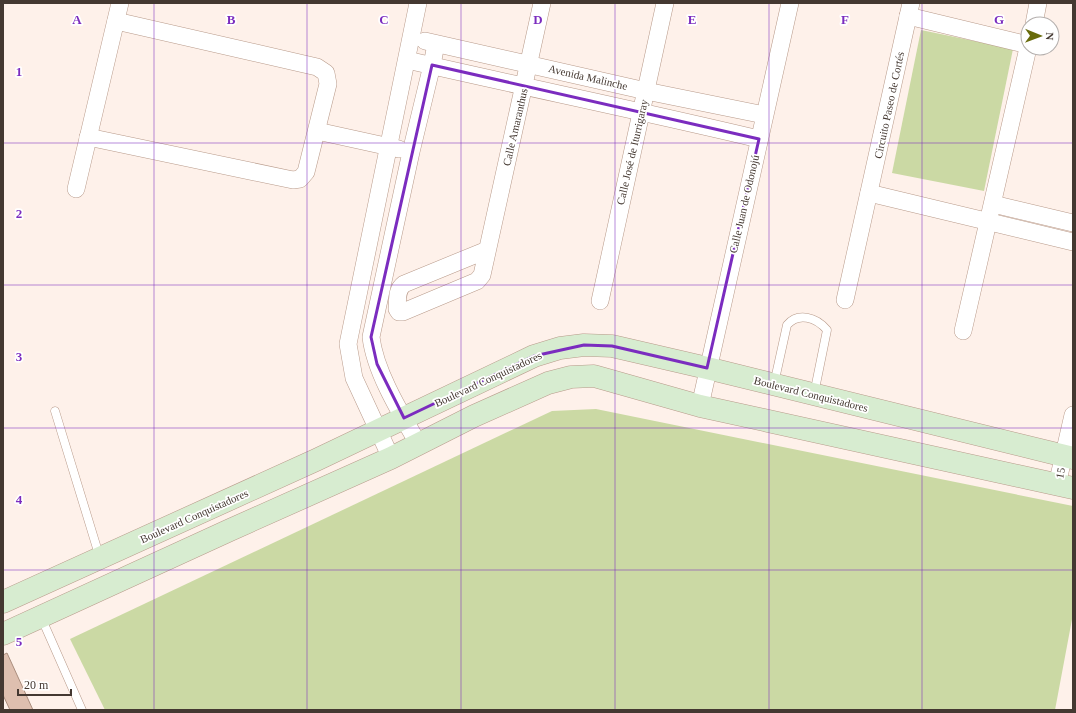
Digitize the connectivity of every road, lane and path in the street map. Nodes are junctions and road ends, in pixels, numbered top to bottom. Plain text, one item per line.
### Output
1 (120, 3) edge
2 (418, 3) edge
3 (542, 3) edge
4 (665, 3) edge
5 (790, 3) edge
6 (1038, 3) edge
7 (909, 10) edge
8 (1036, 16) edge
9 (116, 21) junction
10 (411, 38) junction
11 (1020, 43) edge
12 (436, 44) junction
13 (1026, 56) edge
14 (407, 60) junction
15 (529, 64) junction
16 (432, 65) junction
17 (524, 86) junction
18 (646, 91) junction
19 (641, 111) junction
20 (764, 115) junction
21 (316, 131) junction
22 (88, 138) junction
23 (759, 138) junction
24 (389, 147) junction
25 (411, 152) junction
26 (76, 189) dead end
27 (869, 193) junction
28 (993, 204) junction
29 (988, 221) junction
30 (1073, 223) edge
31 (1073, 242) edge
32 (487, 250) junction
33 (845, 300) dead end
34 (600, 301) dead end
35 (963, 332) dead end
36 (371, 337) junction
37 (348, 344) junction
38 (707, 368) junction
39 (774, 385) junction
40 (814, 395) junction
41 (700, 406) junction
42 (55, 411) dead end
43 (1073, 416) edge
44 (404, 418) junction
45 (378, 430) junction
46 (419, 444) junction
47 (1068, 457) edge
48 (391, 458) junction
49 (1065, 486) edge
50 (100, 558) junction
51 (3, 602) edge
52 (41, 616) junction
53 (3, 634) edge
54 (82, 710) edge

1 - 9 street
2 - 10 street
3 - 15 street, Calle Amaranthus
4 - 18 street, Calle José de Iturrigaray
5 - 20 street, Calle Juan de Odonojú
6 - 8 street
7 - 11 street, Circuito Paseo de Cortés
7 - 27 street, Circuito Paseo de Cortés
9 - 21 street
9 - 22 street
10 - 12 street, Avenida Malinche
10 - 14 street
12 - 15 street, Avenida Malinche
12 - 16 street
13 - 28 street
14 - 16 street, Avenida Malinche
14 - 24 street
15 - 17 street, Calle Amaranthus
15 - 18 street, Avenida Malinche
16 - 17 street, Avenida Malinche
16 - 25 street
17 - 19 street, Avenida Malinche
17 - 32 street, Calle Amaranthus
18 - 19 street, Calle José de Iturrigaray
18 - 20 street, Avenida Malinche
19 - 23 street, Avenida Malinche
19 - 34 street, Calle José de Iturrigaray
20 - 23 street, Calle Juan de Odonojú
21 - 22 street
21 - 24 street
22 - 26 street
23 - 38 street, Calle Juan de Odonojú
24 - 25 street
24 - 37 street
25 - 36 street
27 - 29 street
27 - 33 street, Circuito Paseo de Cortés
28 - 29 street
28 - 30 street
29 - 31 street
29 - 35 street
32 - 32 street, Calle Amaranthus
36 - 37 street
36 - 44 street
37 - 45 street
38 - 39 street, Boulevard Conquistadores
38 - 41 street, Calle Juan de Odonojú
38 - 44 street, Boulevard Conquistadores
39 - 40 street, Boulevard Conquistadores
39 - 40 lane
40 - 47 street, Boulevard Conquistadores
41 - 46 street
41 - 49 street
42 - 50 lane
43 - 47 street, 15
44 - 45 street, Boulevard Conquistadores
44 - 46 street
45 - 48 street
45 - 50 street, Boulevard Conquistadores
46 - 48 street
47 - 49 street, 15
48 - 52 street
50 - 51 street, Boulevard Conquistadores
52 - 53 street
52 - 54 lane

